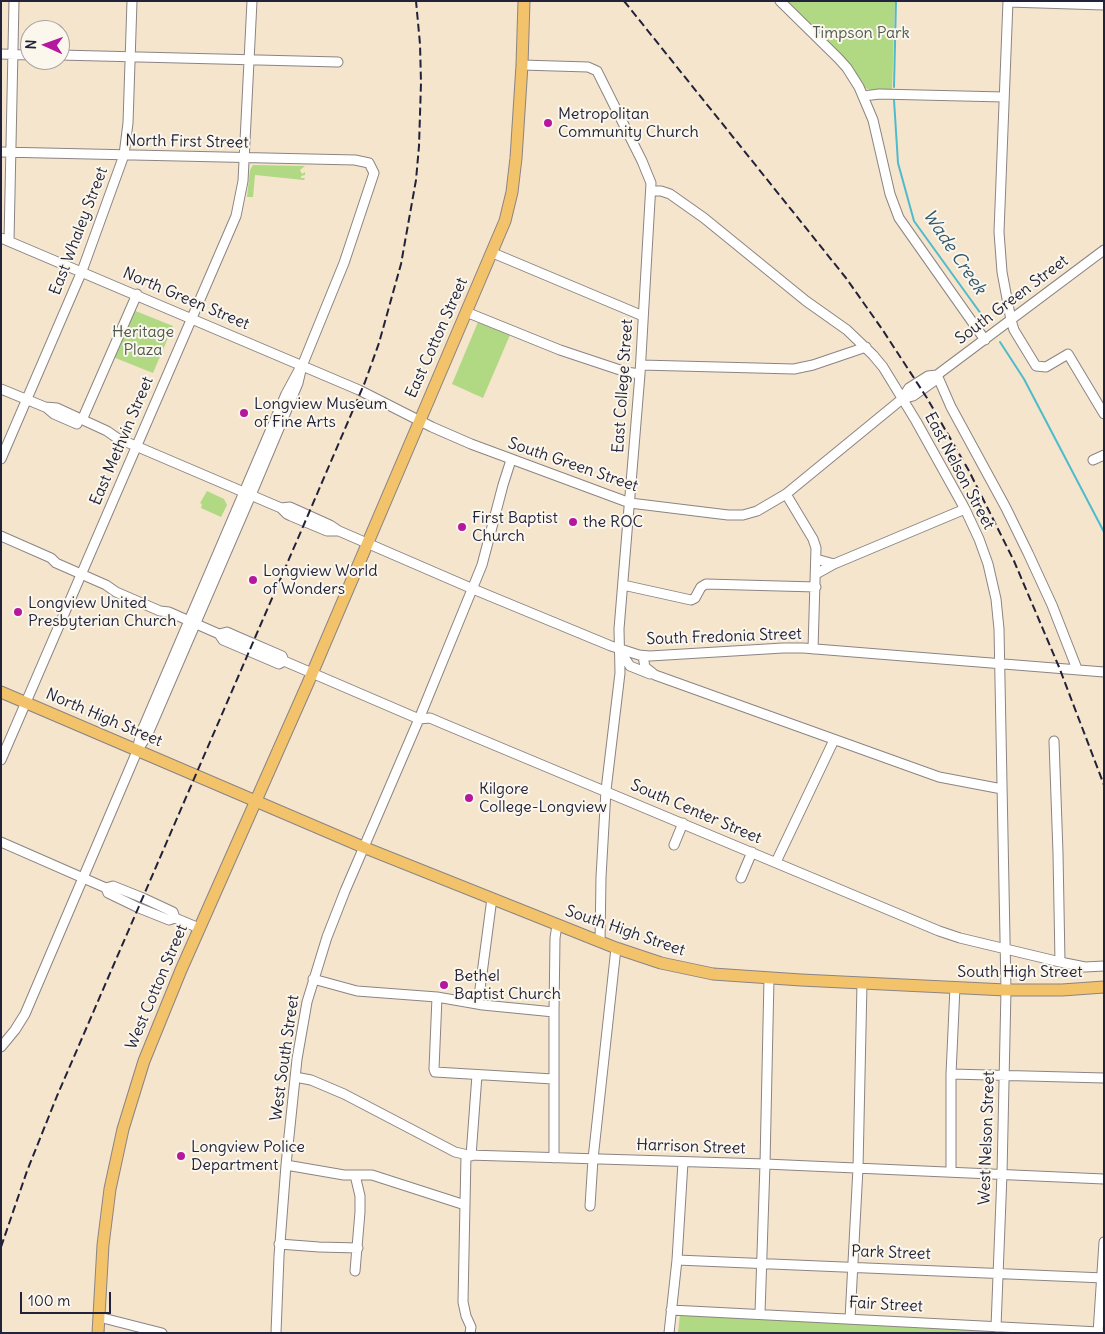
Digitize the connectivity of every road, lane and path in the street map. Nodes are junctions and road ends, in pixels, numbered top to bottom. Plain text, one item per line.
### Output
1 (14, 1) edge
2 (132, 1) edge
3 (252, 1) edge
4 (524, 1) edge
5 (780, 1) edge
6 (1008, 1) edge
7 (1104, 5) edge
8 (1, 54) edge
9 (12, 54) junction
10 (20, 54) edge
11 (70, 55) edge
12 (130, 57) junction
13 (250, 60) junction
14 (338, 62) dead end
15 (522, 65) junction
16 (864, 96) junction
17 (1004, 97) junction
18 (1, 152) edge
19 (12, 152) junction
20 (124, 156) junction
21 (245, 158) junction
22 (652, 191) junction
23 (5, 240) edge
24 (1104, 250) edge
25 (493, 253) junction
26 (82, 271) junction
27 (136, 294) junction
28 (466, 312) junction
29 (643, 316) junction
30 (192, 318) junction
31 (1011, 320) junction
32 (985, 340) junction
33 (866, 347) junction
34 (302, 366) junction
35 (640, 369) junction
36 (937, 375) junction
37 (1, 389) edge
38 (359, 390) joint
39 (902, 399) junction
40 (27, 400) junction
41 (45, 407) junction
42 (1104, 414) edge
43 (82, 420) junction
44 (419, 420) junction
45 (117, 438) junction
46 (136, 446) junction
47 (1104, 455) edge
48 (1, 460) edge
49 (512, 460) junction
50 (1093, 460) dead end
51 (247, 493) junction
52 (786, 494) junction
53 (630, 503) junction
54 (965, 509) junction
55 (1, 536) edge
56 (1, 543) edge
57 (367, 543) junction
58 (816, 559) junction
59 (56, 563) junction
60 (834, 564) junction
61 (82, 574) junction
62 (816, 574) junction
63 (622, 585) junction
64 (816, 587) junction
65 (473, 589) junction
66 (192, 621) junction
67 (620, 649) junction
68 (813, 649) junction
69 (643, 656) junction
70 (999, 663) junction
71 (1077, 669) junction
72 (312, 672) junction
73 (1104, 672) edge
74 (655, 675) junction
75 (1, 692) edge
76 (26, 702) junction
77 (420, 719) junction
78 (834, 740) junction
79 (1054, 741) dead end
80 (138, 749) junction
81 (1, 760) edge
82 (194, 774) joint
83 (1002, 789) junction
84 (606, 790) junction
85 (255, 801) junction
86 (683, 823) junction
87 (1, 842) edge
88 (674, 845) dead end
89 (363, 846) junction
90 (752, 852) junction
91 (776, 862) junction
92 (83, 878) junction
93 (740, 878) dead end
94 (106, 888) junction
95 (492, 898) junction
96 (175, 918) junction
97 (558, 925) junction
98 (199, 928) junction
99 (600, 942) junction
100 (616, 948) junction
101 (1006, 950) junction
102 (1060, 962) junction
103 (1104, 966) edge
104 (769, 978) junction
105 (313, 979) junction
106 (862, 983) junction
107 (1104, 987) edge
108 (954, 988) junction
109 (1006, 990) junction
110 (436, 997) junction
111 (478, 1004) junction
112 (554, 1012) junction
113 (1, 1047) edge
114 (951, 1074) junction
115 (477, 1075) junction
116 (1004, 1076) junction
117 (294, 1077) junction
118 (1104, 1078) edge
119 (552, 1079) junction
120 (468, 1155) junction
121 (554, 1158) junction
122 (593, 1159) junction
123 (683, 1162) junction
124 (766, 1164) junction
125 (286, 1165) junction
126 (858, 1168) junction
127 (950, 1172) junction
128 (1002, 1174) junction
129 (355, 1175) junction
130 (1104, 1179) edge
131 (465, 1205) junction
132 (590, 1206) dead end
133 (1104, 1242) edge
134 (280, 1244) junction
135 (358, 1248) junction
136 (677, 1260) junction
137 (761, 1262) junction
138 (853, 1267) junction
139 (355, 1271) dead end
140 (998, 1274) junction
141 (1103, 1278) edge
142 (671, 1310) junction
143 (760, 1313) junction
144 (98, 1317) junction
145 (850, 1319) junction
146 (996, 1327) junction
147 (473, 1331) edge
148 (1098, 1332) edge
149 (98, 1333) edge
150 (162, 1333) edge
151 (276, 1333) edge
152 (669, 1333) edge

1 - 9 street
2 - 12 street, East Whaley Street
3 - 13 street, East Methvin Street
4 - 15 main road, East Cotton Street
5 - 16 street
6 - 7 street
6 - 17 street
8 - 9 street
9 - 10 street
9 - 19 street
11 - 12 street
12 - 13 street
12 - 20 street, East Whaley Street
13 - 14 street
13 - 21 street, East Methvin Street
15 - 22 street, East College Street
15 - 25 main road, East Cotton Street
16 - 17 street
16 - 32 street
17 - 31 street
18 - 19 street, North First Street
19 - 20 street, North First Street
19 - 23 street
20 - 21 street, North First Street
20 - 26 street, East Whaley Street
21 - 30 street, East Methvin Street
21 - 34 street, North First Street
22 - 29 street, East College Street
22 - 33 street, East Nelson Street
23 - 26 street, North Green Street
24 - 31 street, South Green Street
25 - 28 main road, East Cotton Street
25 - 29 street
26 - 27 street, North Green Street
26 - 40 street, East Whaley Street
27 - 30 street, North Green Street
27 - 43 street
28 - 35 street
28 - 44 main road, East Cotton Street
29 - 35 street, East College Street
30 - 34 street, North Green Street
30 - 46 street, East Methvin Street
31 - 32 street, South Green Street
31 - 42 street
32 - 36 street, South Green Street
33 - 35 street
33 - 39 street, East Nelson Street
34 - 38 street, North Green Street
34 - 51 street
35 - 53 street, East College Street
36 - 39 street, South Green Street
36 - 71 street
37 - 40 street
38 - 44 street, South Green Street
39 - 52 street, South Green Street
39 - 54 street, East Nelson Street
40 - 41 street
40 - 48 street, East Whaley Street
41 - 43 street
41 - 45 street
43 - 45 street
44 - 49 street, South Green Street
44 - 57 main road, East Cotton Street
45 - 46 street, South Fredonia Street
46 - 51 street, South Fredonia Street
46 - 61 street, East Methvin Street
47 - 50 street
49 - 53 street, South Green Street
49 - 65 street, West South Street
51 - 57 street, South Fredonia Street
51 - 66 street
52 - 53 street, South Green Street
52 - 58 street
53 - 63 street, East College Street
54 - 60 street
54 - 70 street, East Nelson Street
55 - 59 street
56 - 59 street
57 - 65 street, South Fredonia Street
57 - 72 main road, East Cotton Street
58 - 60 street
58 - 62 street
59 - 61 street
60 - 62 street
61 - 66 street
61 - 76 street, East Methvin Street
62 - 64 street
63 - 64 street
63 - 67 street, East College Street
64 - 68 street
65 - 67 street, South Fredonia Street
65 - 77 street, West South Street
66 - 72 street, South Center Street
66 - 80 street
67 - 69 street, South Fredonia Street
67 - 74 street
67 - 84 street, East College Street
68 - 69 street, South Fredonia Street
68 - 70 street, South Fredonia Street
69 - 74 street
70 - 71 street, South Fredonia Street
70 - 83 street, East Nelson Street
71 - 73 street, South Fredonia Street
72 - 77 street, South Center Street
72 - 85 main road, West Cotton Street
74 - 78 street
75 - 76 main road, North High Street
76 - 80 main road, North High Street
76 - 81 street, East Methvin Street
77 - 84 street, South Center Street
77 - 89 street, West South Street
78 - 83 street
78 - 91 street
79 - 102 street
80 - 82 main road, North High Street
80 - 92 street
82 - 85 main road, South High Street
83 - 101 street, East Nelson Street
84 - 86 street, South Center Street
84 - 99 street, East College Street
85 - 89 main road, South High Street
85 - 98 main road, West Cotton Street
86 - 88 street
86 - 90 street, South Center Street
87 - 92 street
89 - 95 main road, South High Street
89 - 105 street, West South Street
90 - 91 street, South Center Street
90 - 93 street
91 - 101 street, South Center Street
92 - 94 street
92 - 113 street
94 - 96 street
94 - 96 street
95 - 97 main road, South High Street
95 - 111 street
96 - 98 street
97 - 99 main road, South High Street
97 - 112 street
98 - 144 main road, West Cotton Street
99 - 100 main road, South High Street
100 - 104 main road, South High Street
100 - 122 street
101 - 102 street, South Center Street
101 - 109 street, West Nelson Street
102 - 103 street, South Center Street
104 - 106 main road, South High Street
104 - 124 street
105 - 110 street
105 - 117 street, West South Street
106 - 108 main road, South High Street
106 - 126 street
107 - 109 main road, South High Street
108 - 109 main road, South High Street
108 - 114 street
109 - 116 street, West Nelson Street
110 - 111 street
110 - 115 street
111 - 112 street
112 - 119 street
114 - 116 street
114 - 127 street
115 - 119 street
115 - 120 street
116 - 118 street
116 - 128 street, West Nelson Street
117 - 120 street, Harrison Street
117 - 125 street, West South Street
119 - 121 street
120 - 121 street, Harrison Street
120 - 131 street
121 - 122 street, Harrison Street
122 - 123 street, Harrison Street
122 - 132 street
123 - 124 street, Harrison Street
123 - 136 street
124 - 126 street, Harrison Street
124 - 137 street
125 - 129 street
125 - 134 street, West South Street
126 - 127 street, Harrison Street
126 - 138 street
127 - 128 street, Harrison Street
128 - 130 street, Harrison Street
128 - 140 street, West Nelson Street
129 - 131 street
129 - 135 street
131 - 147 street
133 - 141 street
134 - 135 street
134 - 151 street, West South Street
135 - 139 street
136 - 137 street, Park Street
136 - 142 street
137 - 138 street, Park Street
137 - 143 street
138 - 140 street, Park Street
138 - 145 street
140 - 141 street, Park Street
140 - 146 street, West Nelson Street
141 - 148 street
142 - 143 street, Fair Street
142 - 152 street
143 - 145 street, Fair Street
144 - 149 main road, West Cotton Street
144 - 150 street
145 - 146 street, Fair Street
146 - 148 street, Fair Street

